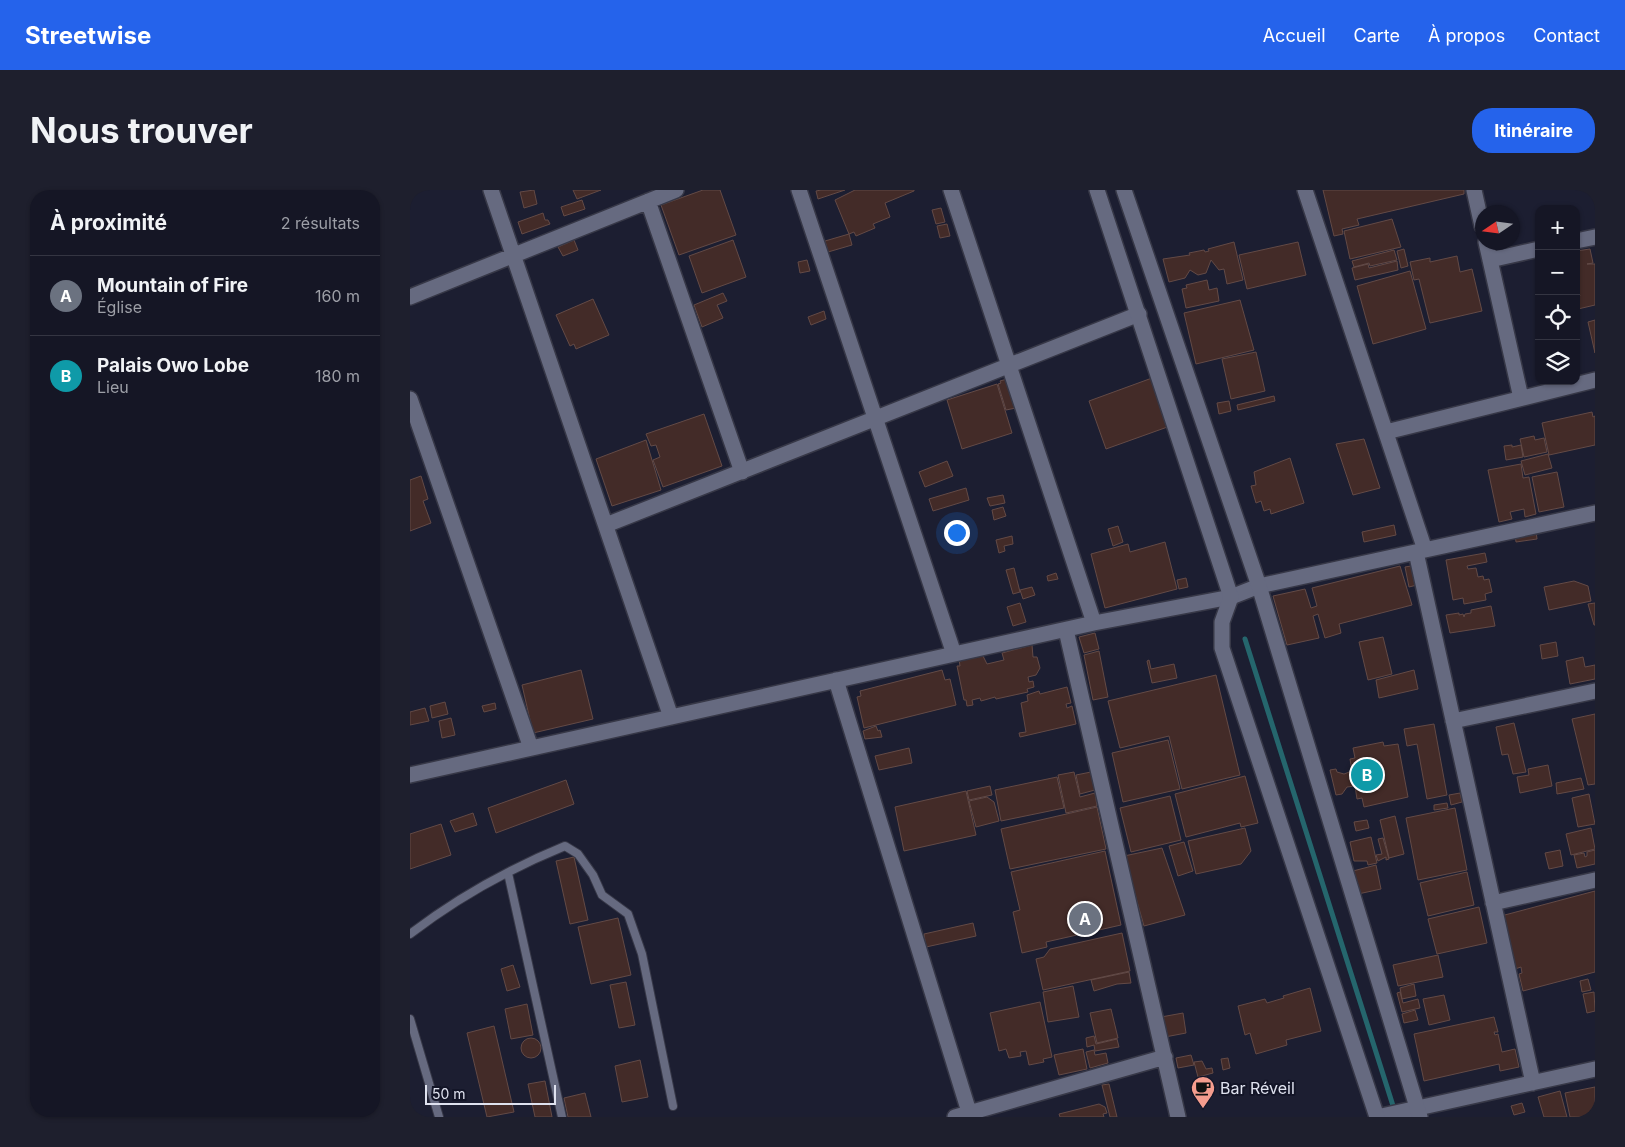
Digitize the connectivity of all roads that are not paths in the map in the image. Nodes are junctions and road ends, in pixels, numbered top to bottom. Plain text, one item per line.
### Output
1 (491, 190) edge
2 (676, 190) edge
3 (799, 190) edge
4 (951, 190) edge
5 (1097, 190) edge
6 (1126, 190) edge
7 (1305, 190) edge
8 (1474, 190) edge
9 (648, 201) junction
10 (1477, 205) edge
11 (1595, 237) edge
12 (1580, 240) edge
13 (1488, 250) edge
14 (1535, 250) edge
15 (512, 256) junction
16 (1490, 260) junction
17 (410, 296) edge
18 (1139, 314) junction
19 (1010, 367) junction
20 (1595, 380) edge
21 (1521, 398) junction
22 (410, 399) edge
23 (876, 420) junction
24 (1386, 432) junction
25 (742, 472) junction
26 (1595, 512) edge
27 (606, 525) junction
28 (1420, 551) junction
29 (1259, 586) junction
30 (1232, 597) junction
31 (1094, 623) junction
32 (1066, 630) junction
33 (954, 654) junction
34 (836, 680) junction
35 (1595, 690) edge
36 (671, 717) junction
37 (1453, 721) junction
38 (531, 748) junction
39 (410, 775) edge
40 (508, 873) junction
41 (1595, 880) edge
42 (1493, 903) junction
43 (410, 934) edge
44 (410, 1019) edge
45 (413, 1042) edge
46 (1166, 1057) junction
47 (1595, 1069) edge
48 (1533, 1083) junction
49 (673, 1106) dead end
50 (1419, 1112) edge
51 (962, 1115) edge
52 (439, 1117) edge
53 (562, 1117) edge
54 (1178, 1117) edge
55 (1377, 1117) edge

1 - 15 street
2 - 9 street
3 - 23 street
4 - 19 street
5 - 18 street
6 - 29 street
7 - 24 street
8 - 10 street
9 - 15 street
9 - 25 street
11 - 12 street
13 - 16 street
14 - 16 street
15 - 17 street
15 - 27 street
16 - 21 street
18 - 19 street
18 - 30 street
19 - 23 street
19 - 31 street
20 - 21 street
21 - 24 street
22 - 38 street
23 - 25 street
23 - 33 street
24 - 28 street
25 - 27 street
26 - 28 street
27 - 36 street
28 - 29 street
28 - 37 street
29 - 30 street
29 - 50 street
30 - 31 street
30 - 55 street
31 - 32 street
32 - 33 street
32 - 46 street
33 - 34 street
34 - 36 street
34 - 51 street
35 - 37 street
36 - 38 street
37 - 42 street
38 - 39 street
40 - 43 lane
40 - 49 lane
40 - 53 lane
41 - 42 street
42 - 48 street
44 - 45 lane
45 - 52 lane
46 - 51 street
46 - 54 street
47 - 48 street
48 - 50 street
50 - 55 street

